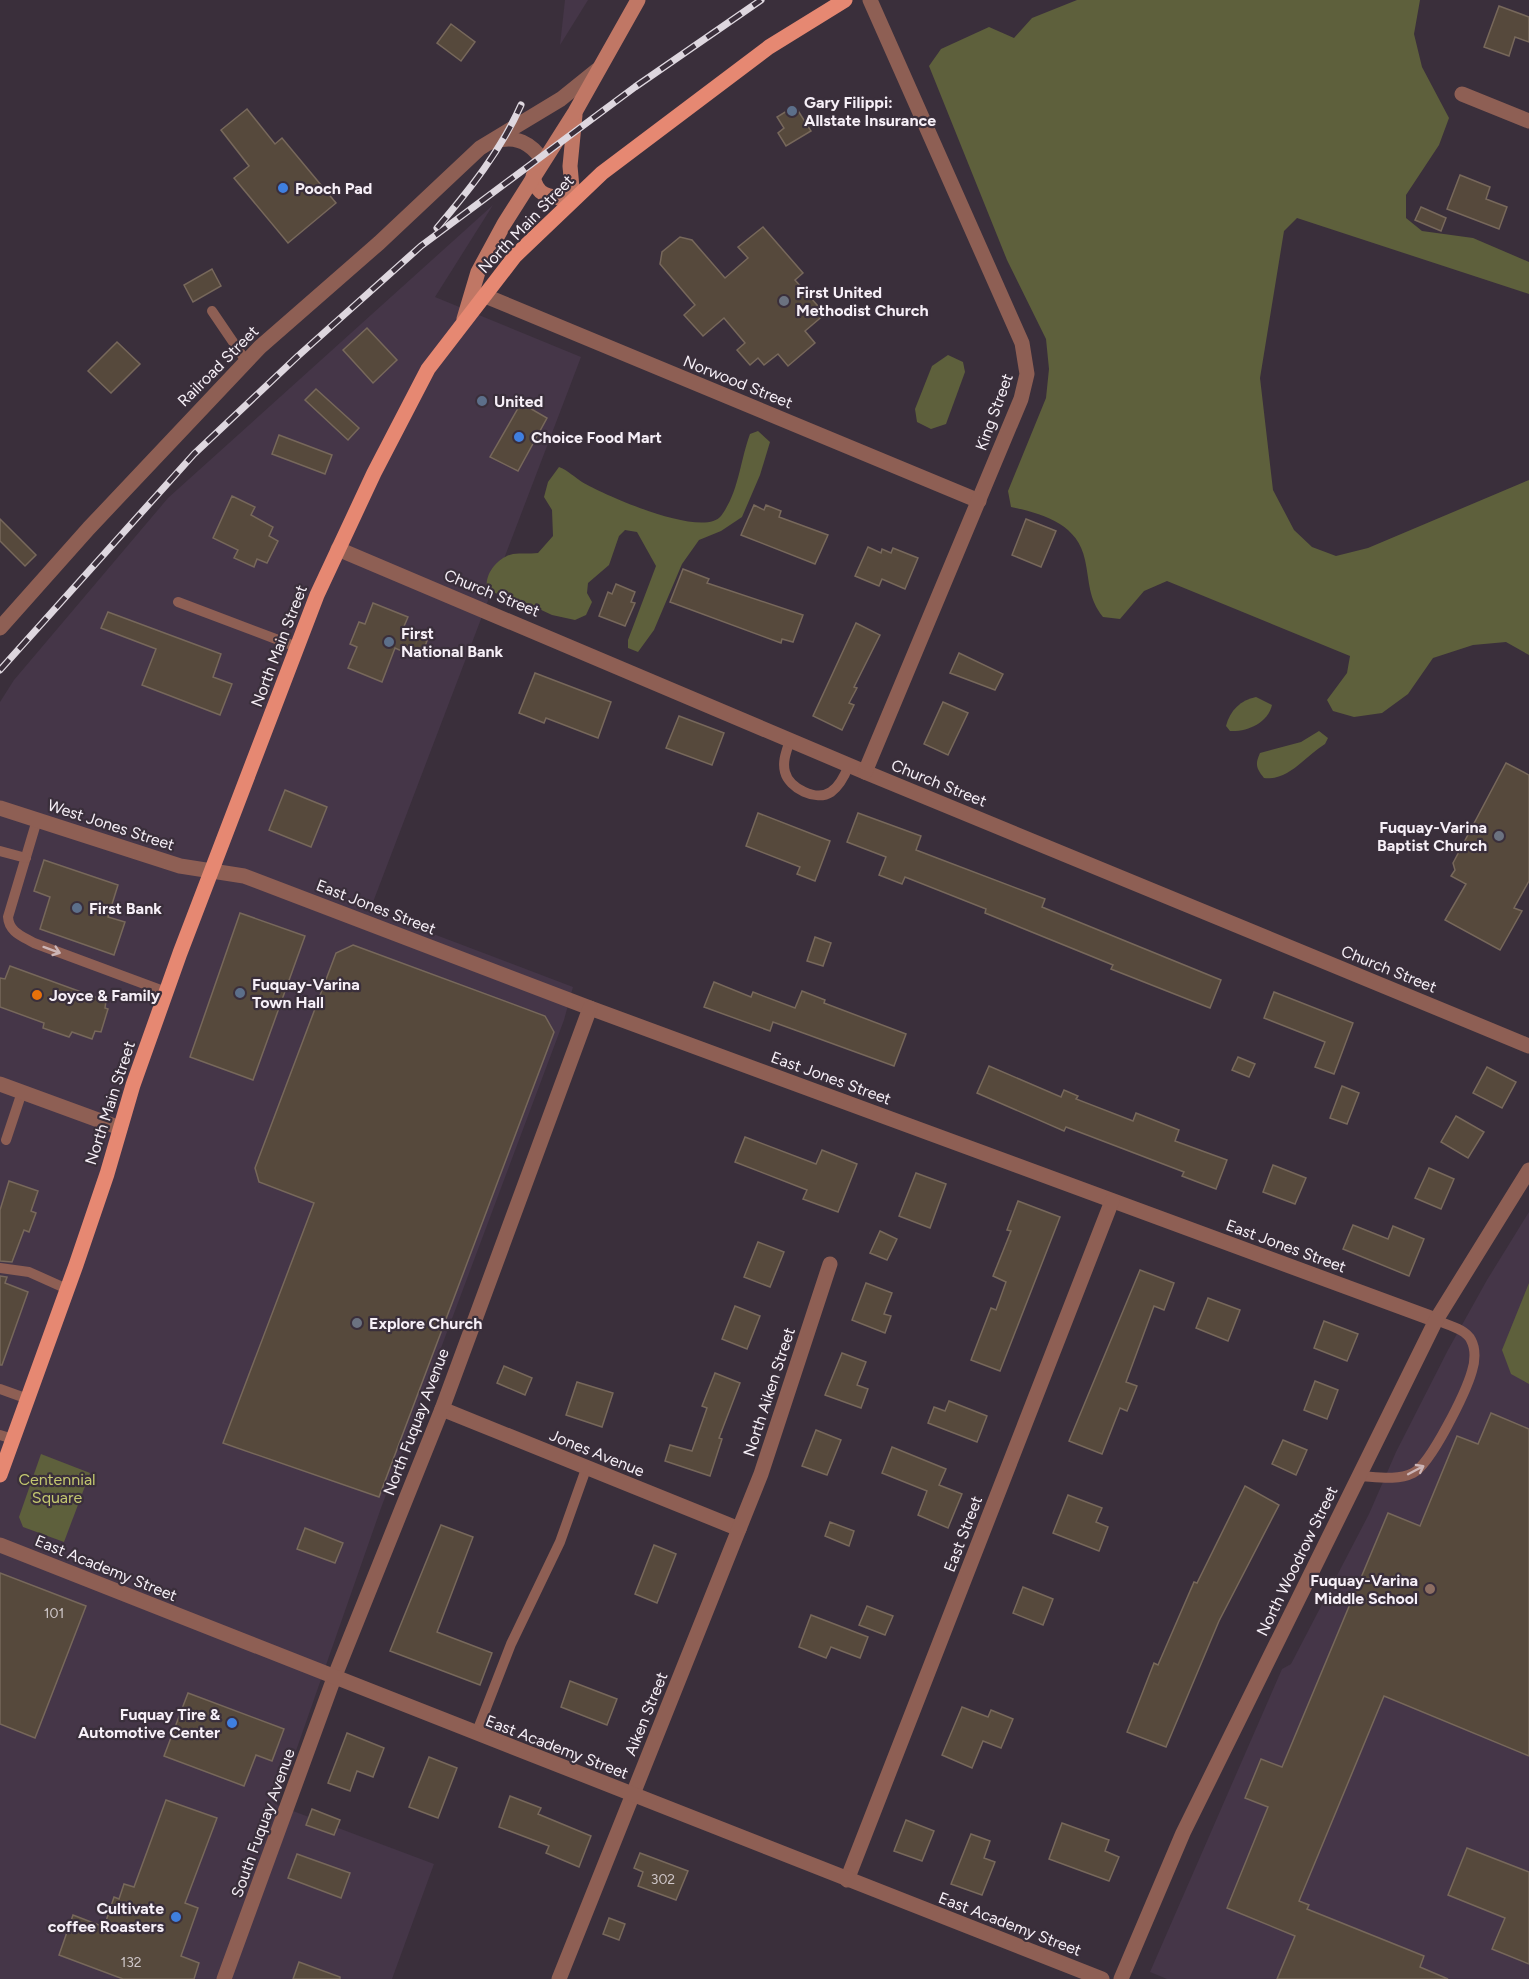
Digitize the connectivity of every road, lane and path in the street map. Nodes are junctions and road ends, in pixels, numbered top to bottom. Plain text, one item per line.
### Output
1 (638, 0) edge
2 (845, 0) edge
3 (870, 0) edge
4 (597, 70) junction
5 (1462, 94) dead end
6 (575, 112) junction
7 (1529, 121) edge
8 (480, 148) junction
9 (543, 161) junction
10 (534, 176) junction
11 (573, 199) junction
12 (483, 296) junction
13 (212, 311) dead end
14 (464, 319) junction
15 (246, 361) junction
16 (979, 501) junction
17 (338, 549) junction
18 (178, 602) dead end
19 (0, 628) edge
20 (297, 647) junction
21 (790, 740) junction
22 (849, 765) junction
23 (865, 772) junction
24 (0, 808) edge
25 (37, 820) junction
26 (0, 851) edge
27 (26, 858) junction
28 (212, 871) junction
29 (4, 916) edge
30 (166, 992) junction
31 (590, 1008) junction
32 (1529, 1046) edge
33 (0, 1084) edge
34 (22, 1092) junction
35 (120, 1128) junction
36 (6, 1140) dead end
37 (1529, 1170) edge
38 (1112, 1201) junction
39 (830, 1264) dead end
40 (0, 1268) edge
41 (67, 1289) junction
42 (1436, 1320) junction
43 (0, 1389) edge
44 (28, 1399) junction
45 (442, 1409) junction
46 (7, 1437) edge
47 (586, 1469) junction
48 (0, 1475) edge
49 (1359, 1476) junction
50 (739, 1529) junction
51 (0, 1545) edge
52 (334, 1678) junction
53 (476, 1734) junction
54 (634, 1796) junction
55 (847, 1880) junction
56 (224, 1979) edge
57 (559, 1979) edge
58 (1102, 1979) edge
59 (1121, 1979) edge

1 - 4 main road
2 - 11 main road, North Main Street
3 - 16 street, King Street
4 - 6 main road
4 - 8 street, Railroad Street
5 - 7 street
6 - 9 main road
6 - 11 main road
8 - 9 street, Railroad Street
8 - 15 street, Railroad Street
9 - 10 main road
10 - 11 main road
10 - 14 main road
11 - 12 main road, North Main Street
12 - 14 main road, North Main Street
12 - 16 street, Norwood Street
13 - 15 lane
14 - 17 main road, North Main Street
15 - 19 street, Railroad Street
16 - 23 street, King Street
17 - 20 main road, North Main Street
17 - 21 street, Church Street
18 - 20 lane
20 - 28 main road, North Main Street
21 - 22 street, Church Street
21 - 22 lane
22 - 23 street, Church Street
23 - 32 street, Church Street
24 - 25 street, West Jones Street
25 - 27 lane
25 - 28 street, West Jones Street
26 - 27 lane
27 - 29 lane
28 - 30 main road, North Main Street
28 - 31 street, East Jones Street
29 -> 30 lane
30 - 35 main road, North Main Street
31 - 38 street, East Jones Street
31 - 45 street, North Fuquay Avenue
33 - 34 street
34 - 35 street
34 - 36 lane
35 - 41 main road, North Main Street
37 - 42 street, North Woodrow Street
38 - 42 street, East Jones Street
38 - 55 street, East Street
39 - 50 street, North Aiken Street
40 - 41 lane
41 - 44 main road, North Main Street
42 - 49 street, North Woodrow Street
49 -> 42 lane
43 - 44 lane
44 - 46 main road, North Main Street
45 - 47 street, Jones Avenue
45 - 52 street, North Fuquay Avenue
46 - 48 main road, North Main Street
47 - 50 street, Jones Avenue
47 - 53 lane
49 - 59 street, North Woodrow Street
50 - 54 street, Aiken Street
51 - 52 street, East Academy Street
52 - 53 street, East Academy Street
52 - 56 street, South Fuquay Avenue
53 - 54 street, East Academy Street
54 - 55 street, East Academy Street
54 - 57 street, Aiken Street
55 - 58 street, East Academy Street

